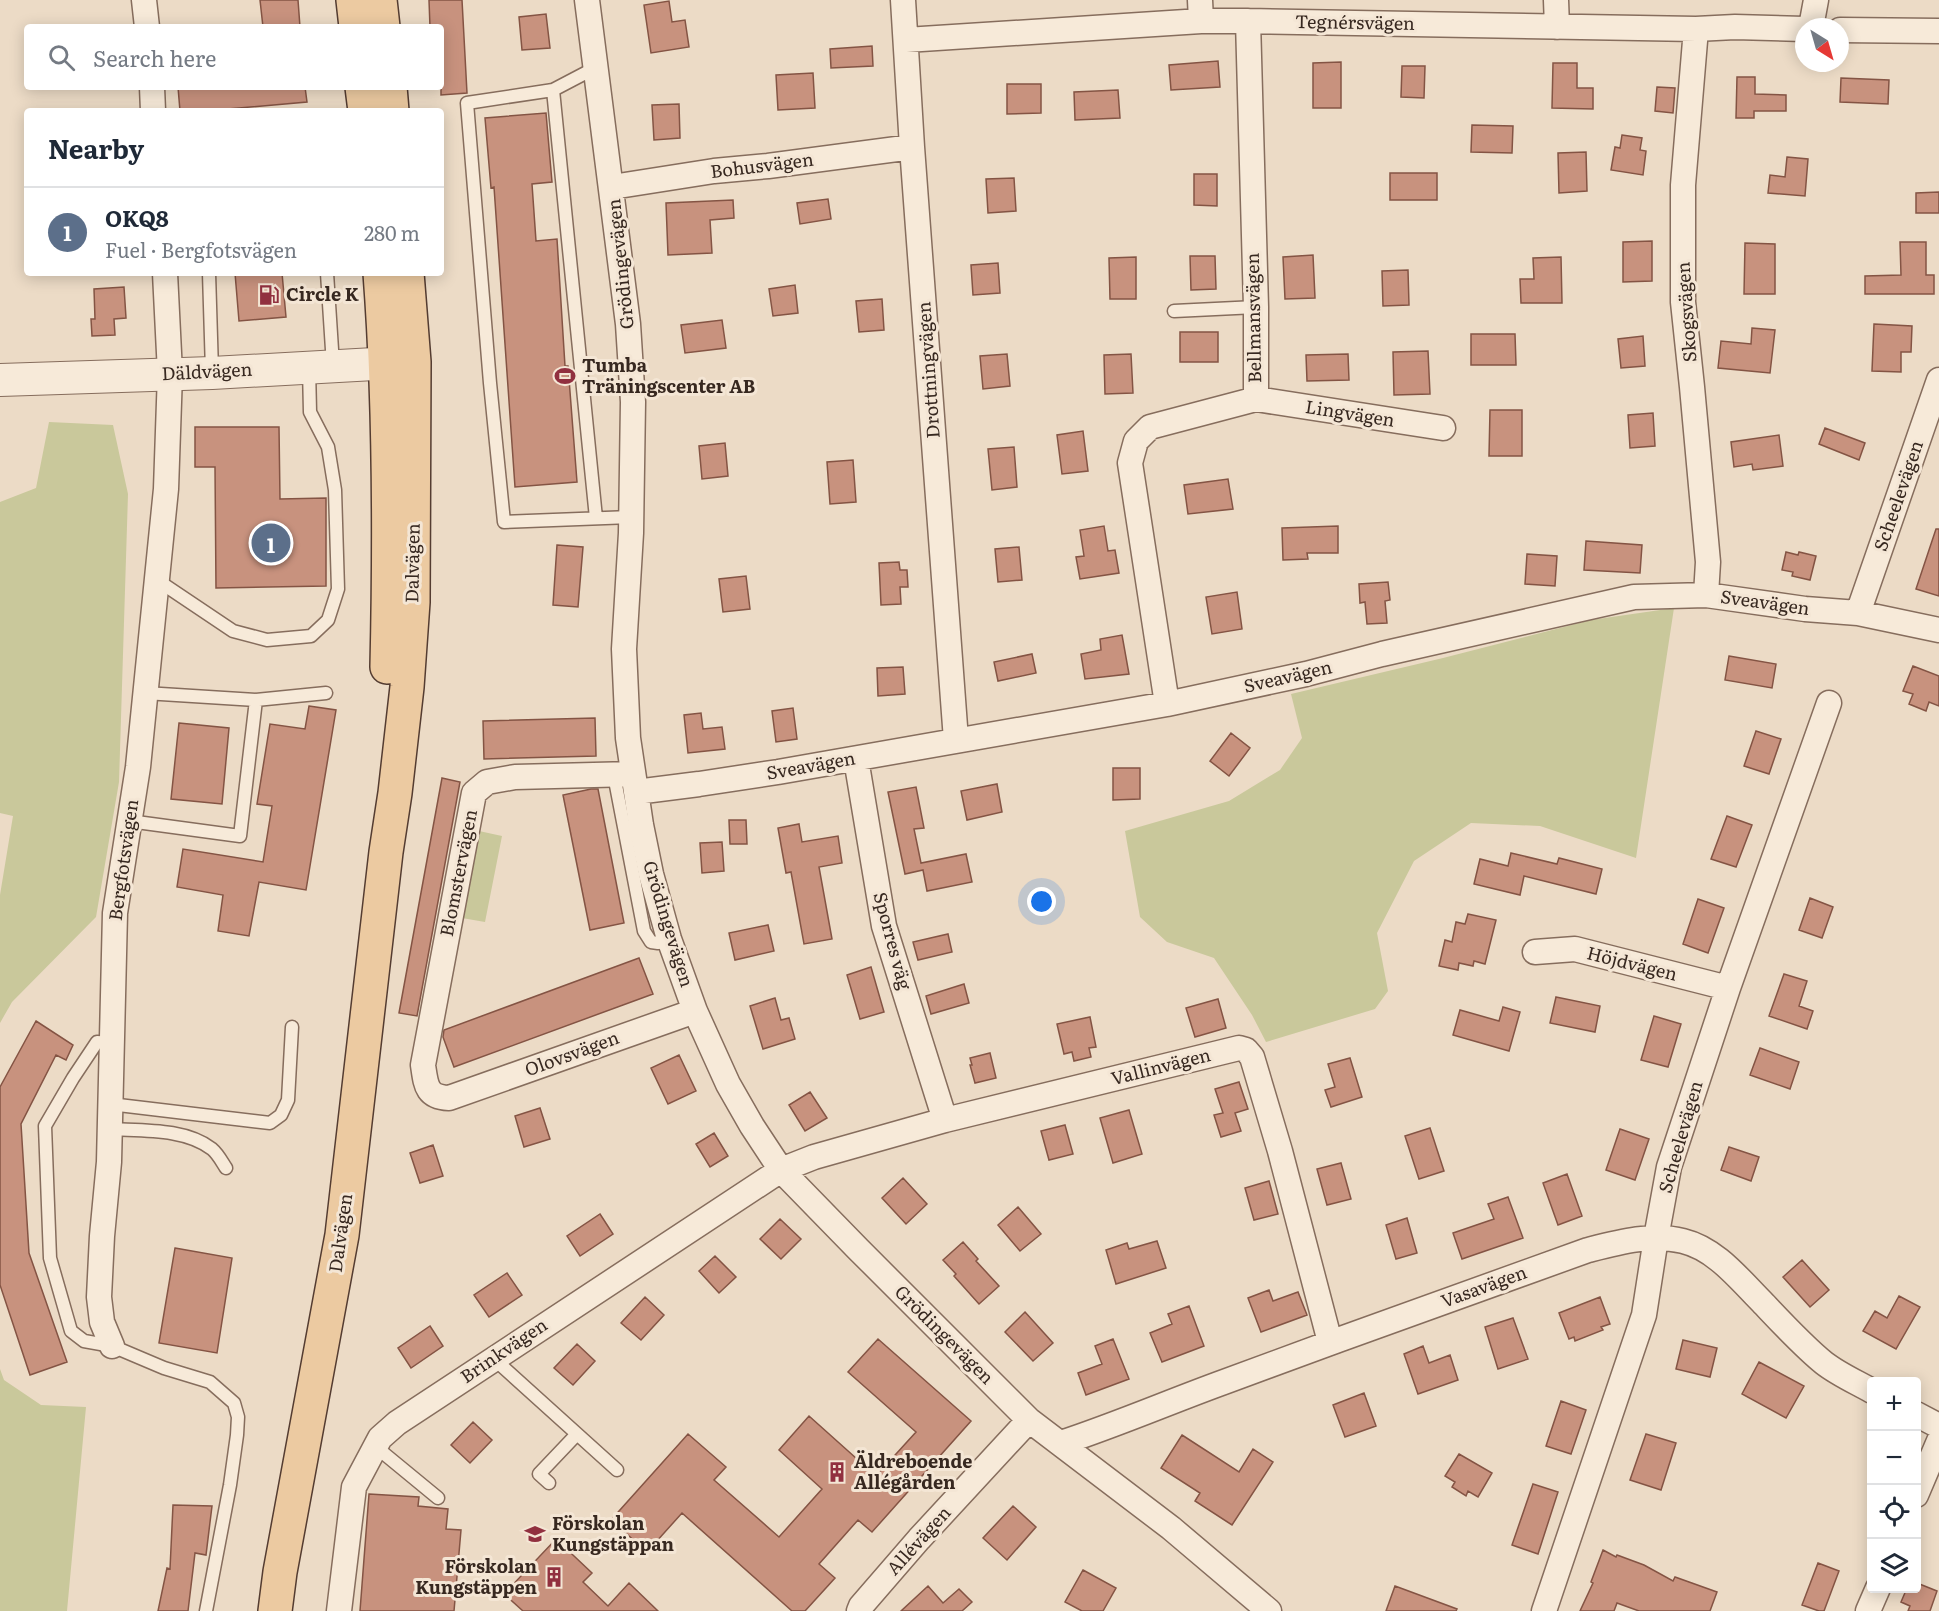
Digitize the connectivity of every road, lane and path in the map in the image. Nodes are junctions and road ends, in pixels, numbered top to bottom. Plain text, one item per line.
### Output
1 (144, 0) edge
2 (353, 0) edge
3 (380, 0) edge
4 (587, 0) edge
5 (903, 0) edge
6 (1557, 0) edge
7 (1815, 0) edge
8 (1201, 11) edge
9 (1812, 18) edge
10 (1248, 21) junction
11 (147, 24) edge
12 (356, 24) edge
13 (383, 24) edge
14 (1557, 27) junction
15 (1696, 29) junction
16 (1795, 29) edge
17 (1849, 30) edge
18 (1939, 31) edge
19 (906, 40) junction
20 (595, 68) junction
21 (152, 90) edge
22 (362, 90) edge
23 (390, 90) edge
24 (553, 90) junction
25 (153, 108) edge
26 (364, 108) edge
27 (392, 108) edge
28 (912, 147) junction
29 (612, 187) junction
30 (165, 276) edge
31 (209, 276) edge
32 (327, 276) edge
33 (381, 276) edge
34 (407, 276) edge
35 (1256, 307) junction
36 (1174, 311) dead end
37 (400, 363) junction
38 (321, 366) junction
39 (170, 373) junction
40 (212, 373) junction
41 (0, 380) edge
42 (1939, 380) edge
43 (1256, 399) junction
44 (1443, 428) dead end
45 (632, 517) junction
46 (596, 518) junction
47 (157, 580) junction
48 (1706, 595) junction
49 (1858, 613) junction
50 (1939, 630) edge
51 (145, 693) junction
52 (326, 693) dead end
53 (256, 700) junction
54 (1829, 703) dead end
55 (1167, 704) junction
56 (956, 740) junction
57 (856, 759) junction
58 (628, 780) junction
59 (129, 820) junction
60 (1535, 952) dead end
61 (1728, 988) junction
62 (695, 1011) junction
63 (292, 1027) dead end
64 (112, 1043) junction
65 (449, 1098) joint
66 (110, 1104) junction
67 (945, 1120) junction
68 (110, 1129) junction
69 (226, 1168) dead end
70 (781, 1170) junction
71 (1656, 1238) junction
72 (1330, 1342) junction
73 (112, 1346) junction
74 (493, 1358) junction
75 (1867, 1388) edge
76 (1921, 1416) edge
77 (1029, 1420) junction
78 (1939, 1426) edge
79 (577, 1434) junction
80 (1939, 1441) edge
81 (1061, 1443) junction
82 (376, 1447) junction
83 (617, 1470) dead end
84 (549, 1482) dead end
85 (1921, 1485) edge
86 (438, 1498) dead end
87 (1876, 1593) edge
88 (275, 1610) edge
89 (206, 1611) edge
90 (339, 1611) edge
91 (859, 1611) edge
92 (1269, 1611) edge
93 (1544, 1611) edge
94 (1868, 1611) edge

1 - 11 street
2 - 12 main road
3 - 13 main road
4 - 20 street, Grödingevägen
5 - 19 street, Drottningvägen
6 - 14 street
7 - 9 street
8 - 10 street, Tegnérsvägen
8 - 19 street, Tegnérsvägen
10 - 14 street, Tegnérsvägen
10 - 35 street, Bellmansvägen
14 - 15 street, Tegnérsvägen
15 - 16 street, Tegnérsvägen
15 - 48 street, Skogsvägen
17 - 18 street
19 - 28 street, Drottningvägen
20 - 24 lane
20 - 29 street, Grödingevägen
21 - 25 street
22 - 26 main road
23 - 27 main road
24 - 46 lane
24 - 46 lane
28 - 29 street, Bohusvägen
28 - 56 street, Drottningvägen
29 - 45 street, Grödingevägen
30 - 39 street, Bergfotsvägen
31 - 40 lane
32 - 38 lane
33 - 37 main road, Dalvägen
34 - 37 main road, Dalvägen
35 - 36 lane
35 - 43 street, Bellmansvägen
37 - 38 street, Däldvägen
37 - 88 main road, Dalvägen
38 - 40 street, Däldvägen
38 - 47 lane
39 - 40 street, Däldvägen
39 - 41 street, Däldvägen
39 - 47 street, Bergfotsvägen
42 - 49 street, Scheelevägen
43 - 44 street, Lingvägen
43 - 55 street, Bellmansvägen
45 - 46 lane
45 - 58 street, Grödingevägen
47 - 51 street, Bergfotsvägen
48 - 49 street, Sveavägen
48 - 55 street, Sveavägen
49 - 50 street, Sveavägen
51 - 53 lane
51 - 59 street, Bergfotsvägen
52 - 53 lane
53 - 59 lane
54 - 61 street, Scheelevägen
55 - 56 street, Sveavägen
56 - 57 street, Sveavägen
57 - 58 street, Sveavägen
57 - 67 street, Sporres väg
58 - 62 street, Grödingevägen
58 - 65 street, Blomstervägen
59 - 64 street, Bergfotsvägen
60 - 61 street, Höjdvägen
61 - 71 street, Scheelevägen
62 - 65 street, Olovsvägen
62 - 70 street, Grödingevägen
63 - 66 lane
64 - 66 street, Bergfotsvägen
64 - 73 lane
66 - 68 street, Bergfotsvägen
67 - 70 street, Vallinvägen
67 - 72 street, Vallinvägen
68 - 69 lane
68 - 73 street, Bergfotsvägen
70 - 74 street, Brinkvägen
70 - 77 street, Grödingevägen
71 - 72 street, Vasavägen
71 - 75 street, Vasavägen
71 - 93 street, Scheelevägen
72 - 81 street, Vasavägen
73 - 89 lane
74 - 79 lane
74 - 82 street, Brinkvägen
76 - 78 street
77 - 81 street, Grödingevägen
77 - 91 street, Allévägen
79 - 83 lane
79 - 84 lane
80 - 85 street
81 - 92 street, Grödingevägen
82 - 86 lane
82 - 90 street, Brinkvägen
87 - 94 street

